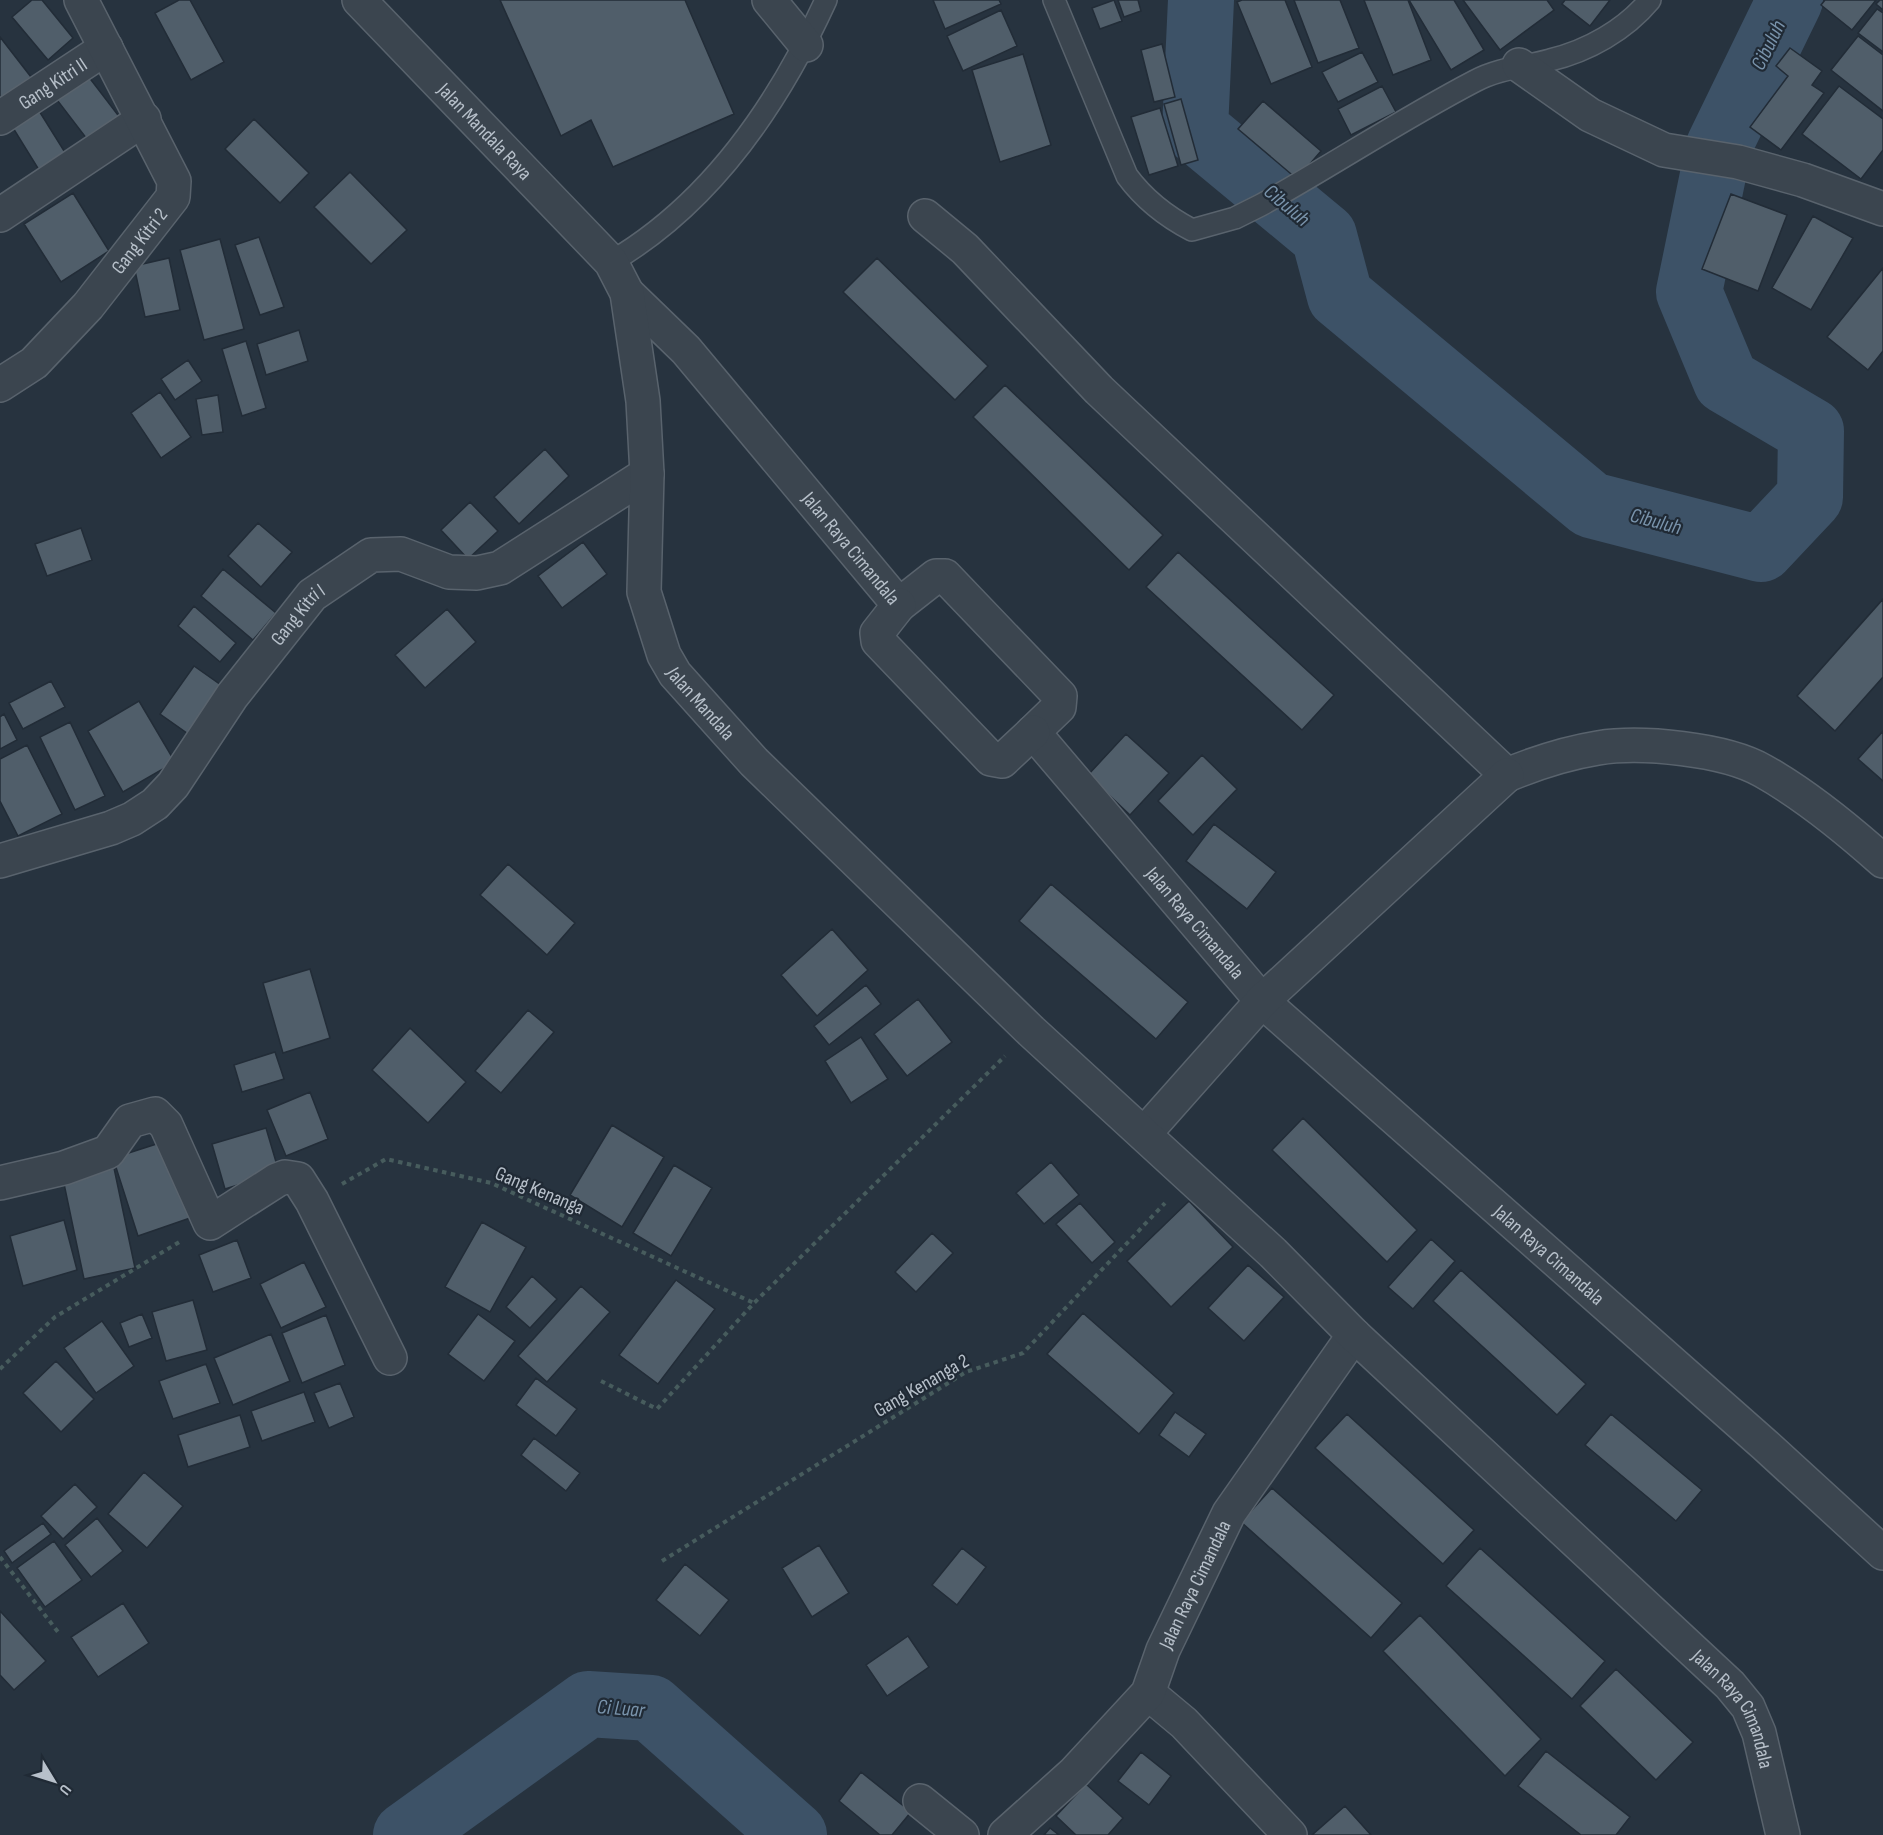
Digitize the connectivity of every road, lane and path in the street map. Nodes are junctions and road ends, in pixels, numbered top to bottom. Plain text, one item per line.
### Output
1 (81, 0) edge
2 (359, 0) edge
3 (768, 0) edge
4 (826, 0) edge
5 (1054, 0) edge
6 (1650, 0) edge
7 (806, 45) junction
8 (106, 48) junction
9 (1519, 65) junction
10 (0, 118) edge
11 (144, 119) junction
12 (1883, 209) edge
13 (0, 215) edge
14 (925, 216) dead end
15 (611, 262) junction
16 (627, 293) junction
17 (0, 385) edge
18 (647, 474) junction
19 (899, 605) junction
20 (1033, 732) junction
21 (1507, 775) junction
22 (0, 861) edge
23 (1883, 861) edge
24 (1262, 1001) junction
25 (1031, 1031) junction
26 (1144, 1134) junction
27 (1190, 1176) junction
28 (0, 1183) edge
29 (312, 1201) junction
30 (210, 1223) junction
31 (754, 1303) junction
32 (1354, 1335) junction
33 (390, 1358) dead end
34 (0, 1369) edge
35 (601, 1381) dead end
36 (1883, 1553) edge
37 (0, 1557) edge
38 (662, 1561) dead end
39 (58, 1632) dead end
40 (1148, 1693) junction
41 (920, 1801) dead end
42 (962, 1835) edge
43 (1005, 1835) edge
44 (1290, 1835) edge
45 (1783, 1835) edge

1 - 8 street, Gang Kitri 2
2 - 15 street, Jalan Mandala Raya
3 - 7 street
4 - 7 lane
5 - 9 lane
6 - 9 lane
7 - 15 lane
8 - 10 street, Gang Kitri II
8 - 11 street, Gang Kitri 2
9 - 12 street
11 - 13 street
11 - 17 street, Gang Kitri 2
14 - 21 street
15 - 16 street, Jalan Mandala
16 - 18 street, Jalan Mandala
16 - 19 street, Jalan Raya Cimandala
18 - 22 street, Gang Kitri I
18 - 25 street, Jalan Mandala
19 - 20 street
19 - 20 street, Jalan Raya Cimandala
20 - 24 street, Jalan Raya Cimandala
21 - 23 street
21 - 24 street
24 - 26 street
24 - 36 street, Jalan Raya Cimandala
25 - 26 street, Jalan Raya Cimandala
25 - 31 path
26 - 27 street, Jalan Raya Cimandala
27 - 32 street, Jalan Raya Cimandala
27 - 38 path, Gang Kenanga 2
28 - 30 street
29 - 30 street
29 - 31 path, Gang Kenanga
29 - 33 street
30 - 34 path
31 - 35 path
32 - 40 street, Jalan Raya Cimandala
32 - 45 street, Jalan Raya Cimandala
37 - 39 path
40 - 43 street, Jalan Raya Cimandala
40 - 44 street
41 - 42 street

